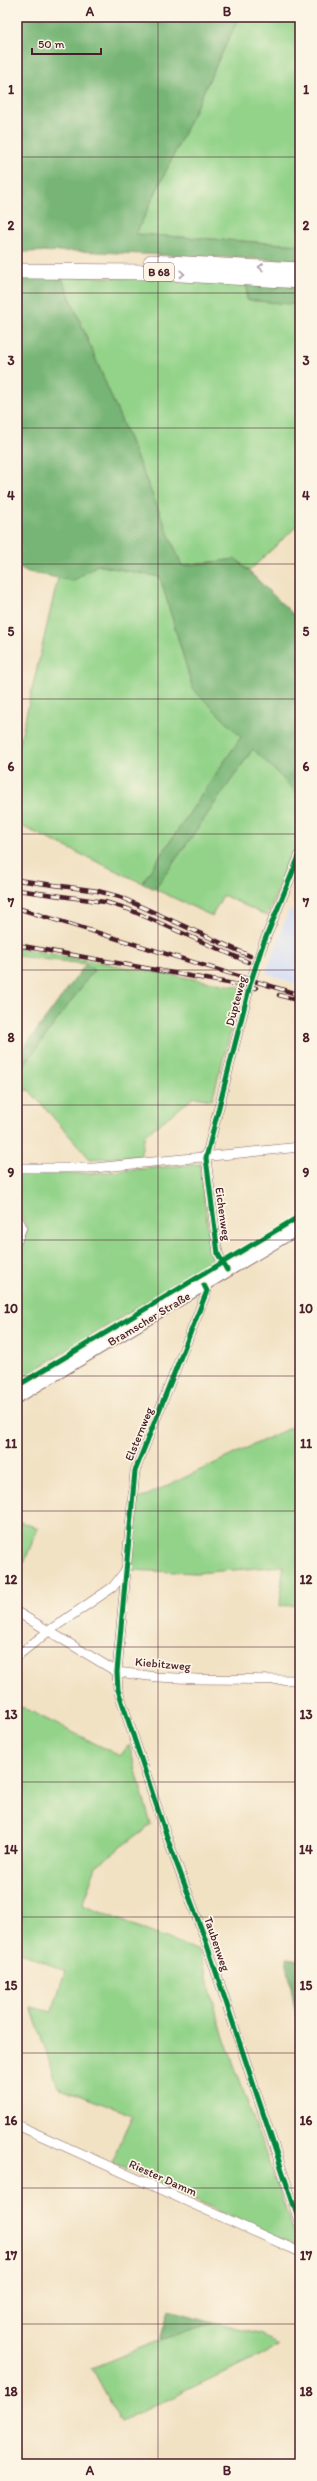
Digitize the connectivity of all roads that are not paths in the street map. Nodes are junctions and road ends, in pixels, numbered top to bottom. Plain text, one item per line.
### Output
1 (17, 260) edge
2 (300, 270) edge
3 (17, 271) edge
4 (300, 281) edge
5 (300, 854) edge
6 (300, 1147) edge
7 (206, 1158) junction
8 (17, 1168) edge
9 (17, 1217) edge
10 (300, 1227) edge
11 (17, 1240) edge
12 (227, 1270) junction
13 (204, 1285) junction
14 (17, 1397) edge
15 (126, 1570) junction
16 (17, 1612) edge
17 (50, 1630) junction
18 (17, 1656) edge
19 (117, 1672) junction
20 (300, 1680) edge
21 (17, 2125) edge
22 (300, 2224) edge
23 (300, 2252) edge

2 -> 1 highway, B 68
3 -> 4 highway, B 68
5 - 7 street, Düpteweg
6 - 7 street
7 - 8 street
7 - 12 street, Eichenweg
9 - 11 street
10 - 12 street, Bramscher Straße
12 - 13 street, Bramscher Straße
13 - 14 street, Bramscher Straße
13 - 15 street, Elsternweg
15 - 17 street
15 - 19 street, Elsternweg
16 - 17 street, Kiebitzweg
17 - 18 street
17 - 19 street, Kiebitzweg
19 - 20 street, Kiebitzweg
19 - 22 street, Taubenweg
21 - 23 street, Riester Damm

